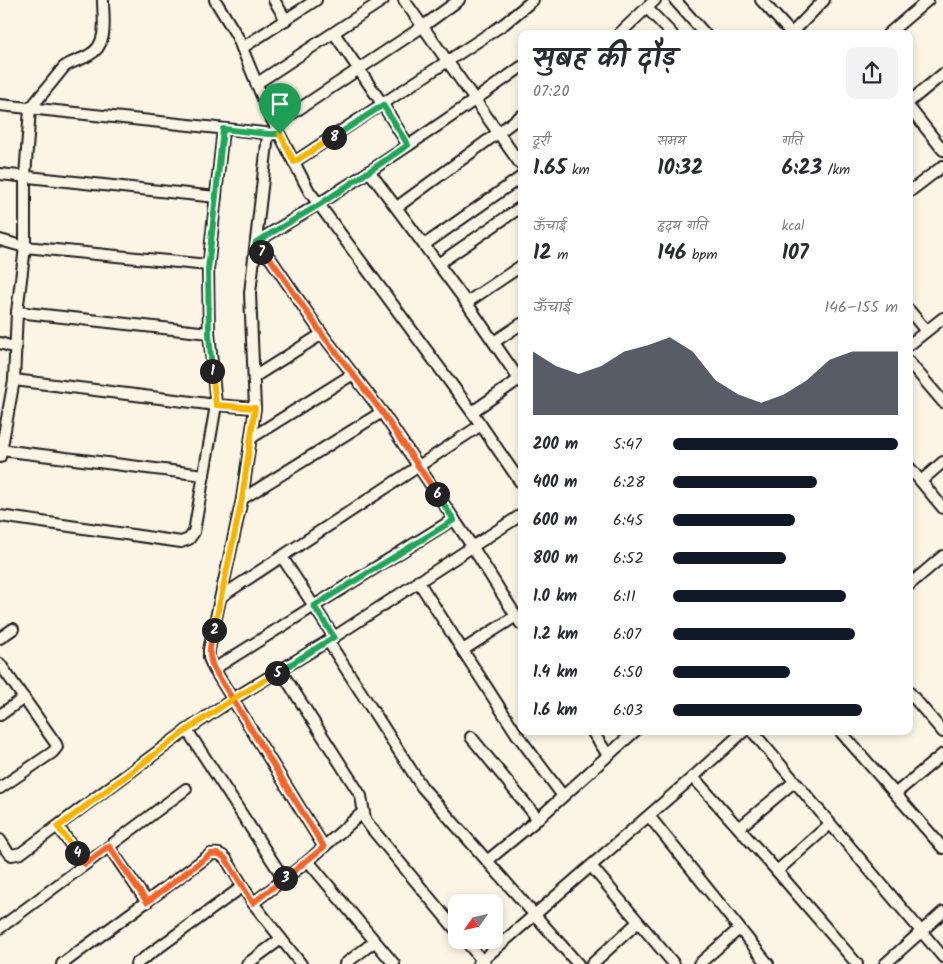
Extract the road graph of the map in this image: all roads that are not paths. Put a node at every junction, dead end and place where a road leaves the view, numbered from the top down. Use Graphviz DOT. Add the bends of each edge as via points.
graph roads {
  1 [pos="103,0"];
  2 [pos="215,0"];
  3 [pos="274,0"];
  4 [pos="316,0"];
  5 [pos="383,0"];
  6 [pos="404,0"];
  7 [pos="459,0"];
  8 [pos="533,0"];
  9 [pos="655,0"];
  10 [pos="675,0"];
  11 [pos="761,0"];
  12 [pos="824,0"];
  13 [pos="928,0"];
  14 [pos="647,8"];
  15 [pos="286,20"];
  16 [pos="422,27"];
  17 [pos="623,30"];
  18 [pos="668,30"];
  19 [pos="701,30"];
  20 [pos="788,30"];
  21 [pos="796,30"];
  22 [pos="893,30"];
  23 [pos="334,33"];
  24 [pos="242,48"];
  25 [pos="448,63"];
  26 [pos="359,69"];
  27 [pos="518,69"];
  28 [pos="943,74"];
  29 [pos="256,84"];
  30 [pos="913,99"];
  31 [pos="475,101"];
  32 [pos="0,105"];
  33 [pos="383,105"];
  34 [pos="30,109"];
  35 [pos="913,111"];
  36 [pos="518,118"];
  37 [pos="223,129"];
  38 [pos="277,130"];
  39 [pos="497,133"];
  40 [pos="268,134"];
  41 [pos="408,145"];
  42 [pos="943,150"];
  43 [pos="518,161"];
  44 [pos="294,162"];
  45 [pos="943,166"];
  46 [pos="369,171"];
  47 [pos="0,174"];
  48 [pos="25,176"];
  49 [pos="518,179"];
  50 [pos="913,189"];
  51 [pos="216,197"];
  52 [pos="319,205"];
  53 [pos="397,207"];
  54 [pos="518,209"];
  55 [pos="0,240"];
  56 [pos="256,245"];
  57 [pos="424,245"];
  58 [pos="25,247"];
  59 [pos="438,264"];
  60 [pos="208,265"];
  61 [pos="518,268"];
  62 [pos="466,303"];
  63 [pos="17,312"];
  64 [pos="913,315"];
  65 [pos="943,318"];
  66 [pos="518,326"];
  67 [pos="926,331"];
  68 [pos="209,334"];
  69 [pos="322,334"];
  70 [pos="494,342"];
  71 [pos="913,342"];
  72 [pos="0,343"];
  73 [pos="16,348"];
  74 [pos="913,367"];
  75 [pos="353,374"];
  76 [pos="518,376"];
  77 [pos="254,378"];
  78 [pos="14,380"];
  79 [pos="518,382"];
  80 [pos="943,402"];
  81 [pos="216,405"];
  82 [pos="255,408"];
  83 [pos="382,412"];
  84 [pos="472,412"];
  85 [pos="481,425"];
  86 [pos="2,435"];
  87 [pos="251,438"];
  88 [pos="0,453"];
  89 [pos="943,462"];
  90 [pos="419,467"];
  91 [pos="913,472"];
  92 [pos="204,475"];
  93 [pos="518,479"];
  94 [pos="921,481"];
  95 [pos="242,499"];
  96 [pos="943,508"];
  97 [pos="0,516"];
  98 [pos="518,517"];
  99 [pos="454,520"];
  100 [pos="472,546"];
  101 [pos="943,556"];
  102 [pos="282,557"];
  103 [pos="418,581"];
  104 [pos="913,582"];
  105 [pos="222,596"];
  106 [pos="314,606"];
  107 [pos="518,618"];
  108 [pos="518,621"];
  109 [pos="13,629"];
  110 [pos="0,638"];
  111 [pos="331,639"];
  112 [pos="463,650"];
  113 [pos="0,664"];
  114 [pos="214,669"];
  115 [pos="281,671"];
  116 [pos="913,697"];
  117 [pos="24,698"];
  118 [pos="233,699"];
  119 [pos="0,715"];
  120 [pos="187,730"];
  121 [pos="943,732"];
  122 [pos="595,735"];
  123 [pos="630,735"];
  124 [pos="740,735"];
  125 [pos="755,735"];
  126 [pos="844,735"];
  127 [pos="471,737"];
  128 [pos="943,754"];
  129 [pos="608,755"];
  130 [pos="693,777"];
  131 [pos="794,782"];
  132 [pos="0,788"];
  133 [pos="186,789"];
  134 [pos="896,793"];
  135 [pos="562,796"];
  136 [pos="363,812"];
  137 [pos="649,816"];
  138 [pos="538,819"];
  139 [pos="830,824"];
  140 [pos="58,827"];
  141 [pos="739,828"];
  142 [pos="0,840"];
  143 [pos="109,846"];
  144 [pos="324,847"];
  145 [pos="943,848"];
  146 [pos="308,861"];
  147 [pos="488,861"];
  148 [pos="85,864"];
  149 [pos="591,866"];
  150 [pos="777,871"];
  151 [pos="284,879"];
  152 [pos="242,887"];
  153 [pos="147,902"];
  154 [pos="253,903"];
  155 [pos="943,912"];
  156 [pos="536,914"];
  157 [pos="448,920"];
  158 [pos="638,922"];
  159 [pos="0,928"];
  160 [pos="740,928"];
  161 [pos="921,932"];
  162 [pos="281,939"];
  163 [pos="374,942"];
  164 [pos="472,949"];
  165 [pos="943,957"];
  166 [pos="482,963"];
  167 [pos="62,964"];
  168 [pos="136,964"];
  169 [pos="247,964"];
  170 [pos="301,964"];
  171 [pos="345,964"];
  172 [pos="394,964"];
  173 [pos="578,964"];
  174 [pos="592,964"];
  175 [pos="674,964"];
  176 [pos="700,964"];
  177 [pos="768,964"];
  178 [pos="856,964"];
  179 [pos="885,964"];
  1 -- 34 [label="street" via="103,38 99,48 64,67"];
  2 -- 24 [label="street"];
  3 -- 15 [label="street"];
  4 -- 15 [label="street"];
  5 -- 23 [label="street"];
  6 -- 16 [label="street"];
  7 -- 16 [label="street"];
  8 -- 25 [label="street"];
  9 -- 14 [label="street"];
  10 -- 19 [label="street"];
  11 -- 20 [label="street"];
  12 -- 21 [label="street"];
  13 -- 22 [label="street"];
  14 -- 17 [label="street"];
  14 -- 18 [label="street"];
  15 -- 24 [label="street"];
  16 -- 25 [label="street"];
  16 -- 26 [label="street"];
  23 -- 26 [label="street"];
  23 -- 29 [label="street"];
  24 -- 29 [label="street"];
  25 -- 31 [label="street"];
  25 -- 33 [label="street"];
  26 -- 33 [label="street"];
  26 -- 38 [label="street"];
  27 -- 31 [label="street"];
  28 -- 30 [label="street"];
  29 -- 38 [label="street"];
  31 -- 39 [label="street"];
  31 -- 41 [label="street"];
  32 -- 34 [label="street"];
  33 -- 41 [label="street"];
  33 -- 44 [label="street"];
  34 -- 37 [label="street"];
  34 -- 48 [label="street"];
  35 -- 42 [label="street"];
  36 -- 39 [label="street"];
  37 -- 40 [label="street"];
  37 -- 51 [label="street"];
  38 -- 40 [label="street"];
  38 -- 44 [label="street"];
  39 -- 43 [label="street"];
  39 -- 53 [label="street"];
  40 -- 56 [label="street"];
  41 -- 46 [label="street"];
  44 -- 52 [label="street"];
  45 -- 50 [label="street"];
  46 -- 52 [label="street"];
  46 -- 53 [label="street"];
  47 -- 48 [label="street"];
  48 -- 51 [label="street"];
  48 -- 58 [label="street"];
  49 -- 57 [label="street"];
  51 -- 60 [label="street"];
  52 -- 56 [label="street"];
  52 -- 84 [label="street"];
  53 -- 57 [label="street"];
  54 -- 59 [label="street"];
  55 -- 58 [label="street"];
  56 -- 69 [label="street" via="270,258"];
  56 -- 77 [label="street" via="250,293"];
  57 -- 59 [label="street"];
  58 -- 60 [label="street"];
  58 -- 63 [label="street"];
  59 -- 62 [label="street"];
  60 -- 68 [label="street"];
  61 -- 62 [label="street"];
  62 -- 70 [label="street"];
  63 -- 68 [label="street"];
  63 -- 73 [label="street"];
  64 -- 67 [label="street"];
  65 -- 67 [label="street"];
  66 -- 70 [label="street"];
  67 -- 71 [label="street"];
  68 -- 81 [label="street"];
  69 -- 75 [label="street"];
  69 -- 77 [label="street"];
  70 -- 76 [label="street"];
  72 -- 73 [label="street"];
  73 -- 78 [label="street"];
  74 -- 80 [label="street"];
  75 -- 83 [label="street"];
  75 -- 87 [label="street"];
  77 -- 82 [label="street"];
  78 -- 81 [label="street"];
  78 -- 86 [label="street"];
  79 -- 84 [label="street"];
  81 -- 82 [label="street"];
  81 -- 92 [label="street"];
  82 -- 87 [label="street"];
  83 -- 90 [label="street"];
  83 -- 95 [label="street"];
  84 -- 85 [label="street"];
  85 -- 90 [label="street"];
  85 -- 93 [label="street"];
  86 -- 88 [label="street"];
  87 -- 95 [label="street"];
  88 -- 92 [label="street"];
  89 -- 94 [label="street"];
  90 -- 99 [label="street"];
  90 -- 102 [label="street"];
  91 -- 94 [label="street"];
  92 -- 97 [label="street" via="194,532 181,542"];
  94 -- 96 [label="street"];
  95 -- 105 [label="street"];
  98 -- 100 [label="street"];
  99 -- 100 [label="street"];
  99 -- 106 [label="street"];
  100 -- 103 [label="street"];
  100 -- 107 [label="street"];
  101 -- 104 [label="street"];
  102 -- 105 [label="street"];
  102 -- 106 [label="street"];
  103 -- 111 [label="street"];
  103 -- 112 [label="street"];
  105 -- 114 [label="street" via="209,650"];
  106 -- 111 [label="street"];
  106 -- 114 [label="street"];
  108 -- 112 [label="street"];
  109 -- 110 [label="street"];
  111 -- 115 [label="street"];
  111 -- 147 [label="street" via="422,786"];
  112 -- 135 [label="street" via="516,733"];
  113 -- 117 [label="street"];
  114 -- 118 [label="street"];
  115 -- 118 [label="street"];
  115 -- 136 [label="street" via="361,796"];
  116 -- 121 [label="street"];
  117 -- 119 [label="street"];
  117 -- 132 [label="street" via="57,747"];
  118 -- 120 [label="street"];
  118 -- 144 [label="street"];
  120 -- 140 [label="street"];
  120 -- 151 [label="street"];
  122 -- 129 [label="street"];
  123 -- 129 [label="street"];
  124 -- 130 [label="street"];
  125 -- 131 [label="street"];
  126 -- 134 [label="street"];
  127 -- 138 [label="street"];
  128 -- 134 [label="street"];
  129 -- 135 [label="street"];
  130 -- 137 [label="street"];
  130 -- 141 [label="street"];
  131 -- 139 [label="street"];
  131 -- 141 [label="street"];
  133 -- 143 [label="street"];
  134 -- 145 [label="street"];
  135 -- 138 [label="street"];
  136 -- 144 [label="street"];
  136 -- 157 [label="street" via="368,824"];
  137 -- 149 [label="street"];
  137 -- 160 [label="street"];
  138 -- 147 [label="street"];
  139 -- 150 [label="street"];
  139 -- 161 [label="street"];
  140 -- 142 [label="street" via="16,855 7,851"];
  140 -- 148 [label="street"];
  141 -- 150 [label="street"];
  143 -- 148 [label="street"];
  143 -- 153 [label="street"];
  144 -- 146 [label="street"];
  146 -- 151 [label="street"];
  146 -- 163 [label="street"];
  147 -- 156 [label="street"];
  148 -- 159 [label="street"];
  149 -- 156 [label="street"];
  149 -- 158 [label="street"];
  150 -- 178 [label="street"];
  151 -- 154 [label="street"];
  152 -- 153 [label="street" via="226,859 216,853"];
  152 -- 154 [label="street"];
  152 -- 168 [label="street"];
  153 -- 167 [label="street"];
  154 -- 162 [label="street"];
  155 -- 161 [label="street"];
  156 -- 166 [label="street"];
  156 -- 173 [label="street"];
  158 -- 174 [label="street"];
  158 -- 175 [label="street"];
  160 -- 176 [label="street"];
  160 -- 177 [label="street"];
  161 -- 165 [label="street"];
  161 -- 179 [label="street"];
  162 -- 169 [label="street"];
  162 -- 170 [label="street"];
  163 -- 171 [label="street"];
  163 -- 172 [label="street"];
  164 -- 166 [label="street"];
}
